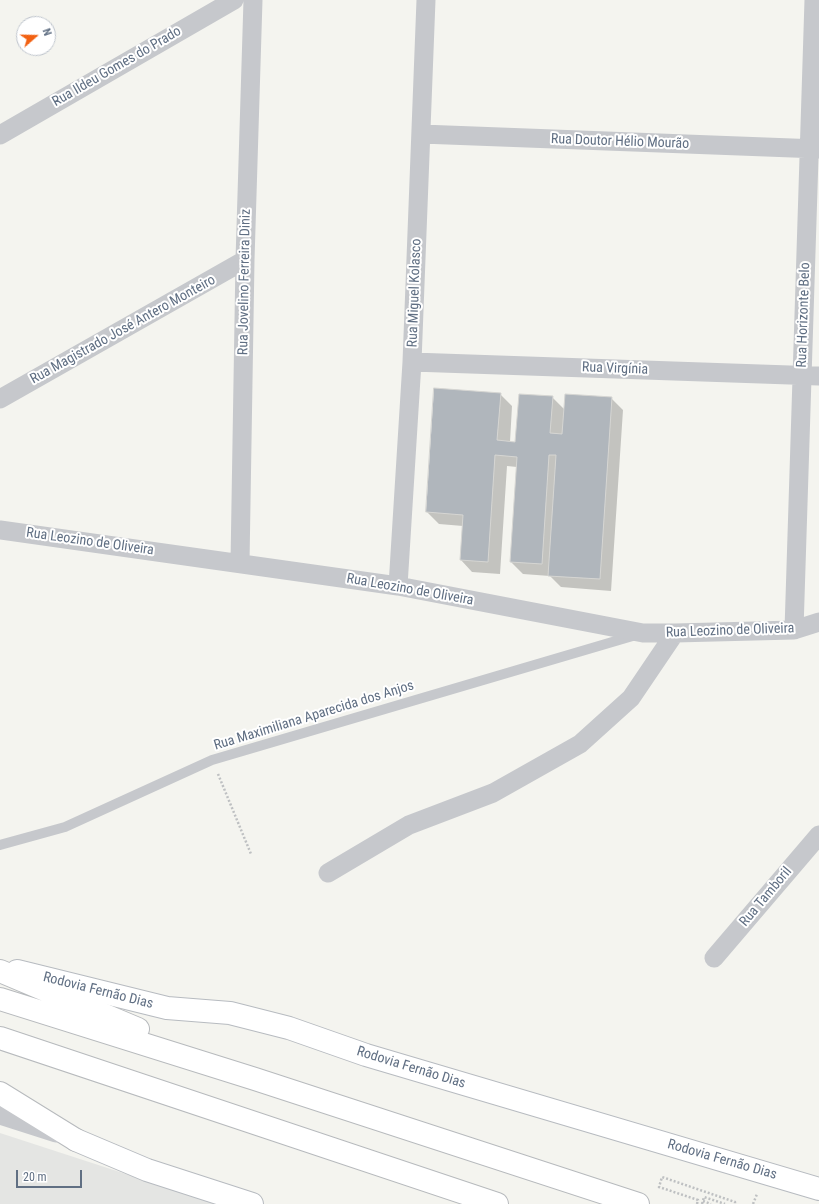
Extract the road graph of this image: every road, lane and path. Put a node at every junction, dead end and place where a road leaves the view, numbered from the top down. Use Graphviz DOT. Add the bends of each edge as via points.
graph roads {
  1 [pos="234,0"];
  2 [pos="253,0"];
  3 [pos="426,0"];
  4 [pos="814,0"];
  5 [pos="421,134"];
  6 [pos="0,135"];
  7 [pos="814,149"];
  8 [pos="245,260"];
  9 [pos="412,362"];
  10 [pos="810,375"];
  11 [pos="0,399"];
  12 [pos="0,530"];
  13 [pos="240,563"];
  14 [pos="398,586"];
  15 [pos="819,622"];
  16 [pos="794,630"];
  17 [pos="643,633"];
  18 [pos="675,633"];
  19 [pos="212,760"];
  20 [pos="819,835"];
  21 [pos="0,845"];
  22 [pos="251,854"];
  23 [pos="328,873"];
  24 [pos="714,958"];
  25 [pos="0,966"];
  26 [pos="0,971"];
  27 [pos="0,999"];
  28 [pos="0,1038"];
  29 [pos="255,1078"];
  30 [pos="0,1093"];
  31 [pos="0,1115"];
  32 [pos="76,1140"];
  33 [pos="819,1188"];
  34 [pos="703,1203"];
  35 [pos="252,1204"];
  36 [pos="496,1204"];
  37 [pos="638,1204"];
  38 [pos="696,1204"];
  39 [pos="711,1204"];
  40 [pos="725,1204"];
  41 [pos="735,1204"];
  1 -- 6 [label="street, Rua Ildeu Gomes do Prado"];
  2 -- 8 [label="street, Rua Jovelino Ferreira Diniz"];
  3 -- 5 [label="street, Rua Miguel Kolasco"];
  4 -- 7 [label="street, Rua Horizonte Belo"];
  5 -- 7 [label="street, Rua Doutor Hélio Mourão"];
  5 -- 9 [label="street, Rua Miguel Kolasco"];
  7 -- 10 [label="street, Rua Horizonte Belo"];
  8 -- 11 [label="street, Rua Magistrado José Antero Monteiro"];
  8 -- 13 [label="street, Rua Jovelino Ferreira Diniz"];
  9 -- 10 [label="street, Rua Virgínia"];
  9 -- 14 [label="street, Rua Miguel Kolasco"];
  10 -- 16 [label="street, Rua Horizonte Belo"];
  12 -- 13 [label="street, Rua Leozino de Oliveira"];
  13 -- 14 [label="street, Rua Leozino de Oliveira"];
  14 -- 17 [label="street, Rua Leozino de Oliveira"];
  15 -- 16 [label="street, Rua Leozino de Oliveira"];
  16 -- 18 [label="street, Rua Leozino de Oliveira"];
  17 -- 18 [label="street, Rua Leozino de Oliveira"];
  17 -- 19 [label="lane, Rua Maximiliana Aparecida dos Anjos"];
  18 -- 23 [label="street" via="631,698 580,744 493,793 409,824"];
  19 -- 21 [label="lane, Rua Maximiliana Aparecida dos Anjos" via="65,827"];
  19 -- 22 [label="path"];
  20 -- 24 [label="street, Rua Tamboril"];
  25 -- 33 [label="main road, Rodovia Fernão Dias" via="166,1008 230,1013 289,1028 366,1055"];
  26 -- 29 [label="main road"];
  27 -- 29 [label="main road"];
  28 -- 36 [label="main road"];
  29 -- 37 [label="main road"];
  30 -- 32 [label="main road"];
  31 -- 32 [label="street"];
  32 -- 35 [label="main road" via="147,1170"];
  34 -- 39 [label="path"];
  34 -- 40 [label="path" via="704,1197"];
  38 -- 41 [label="path" via="698,1200 659,1186 662,1177"];
}
